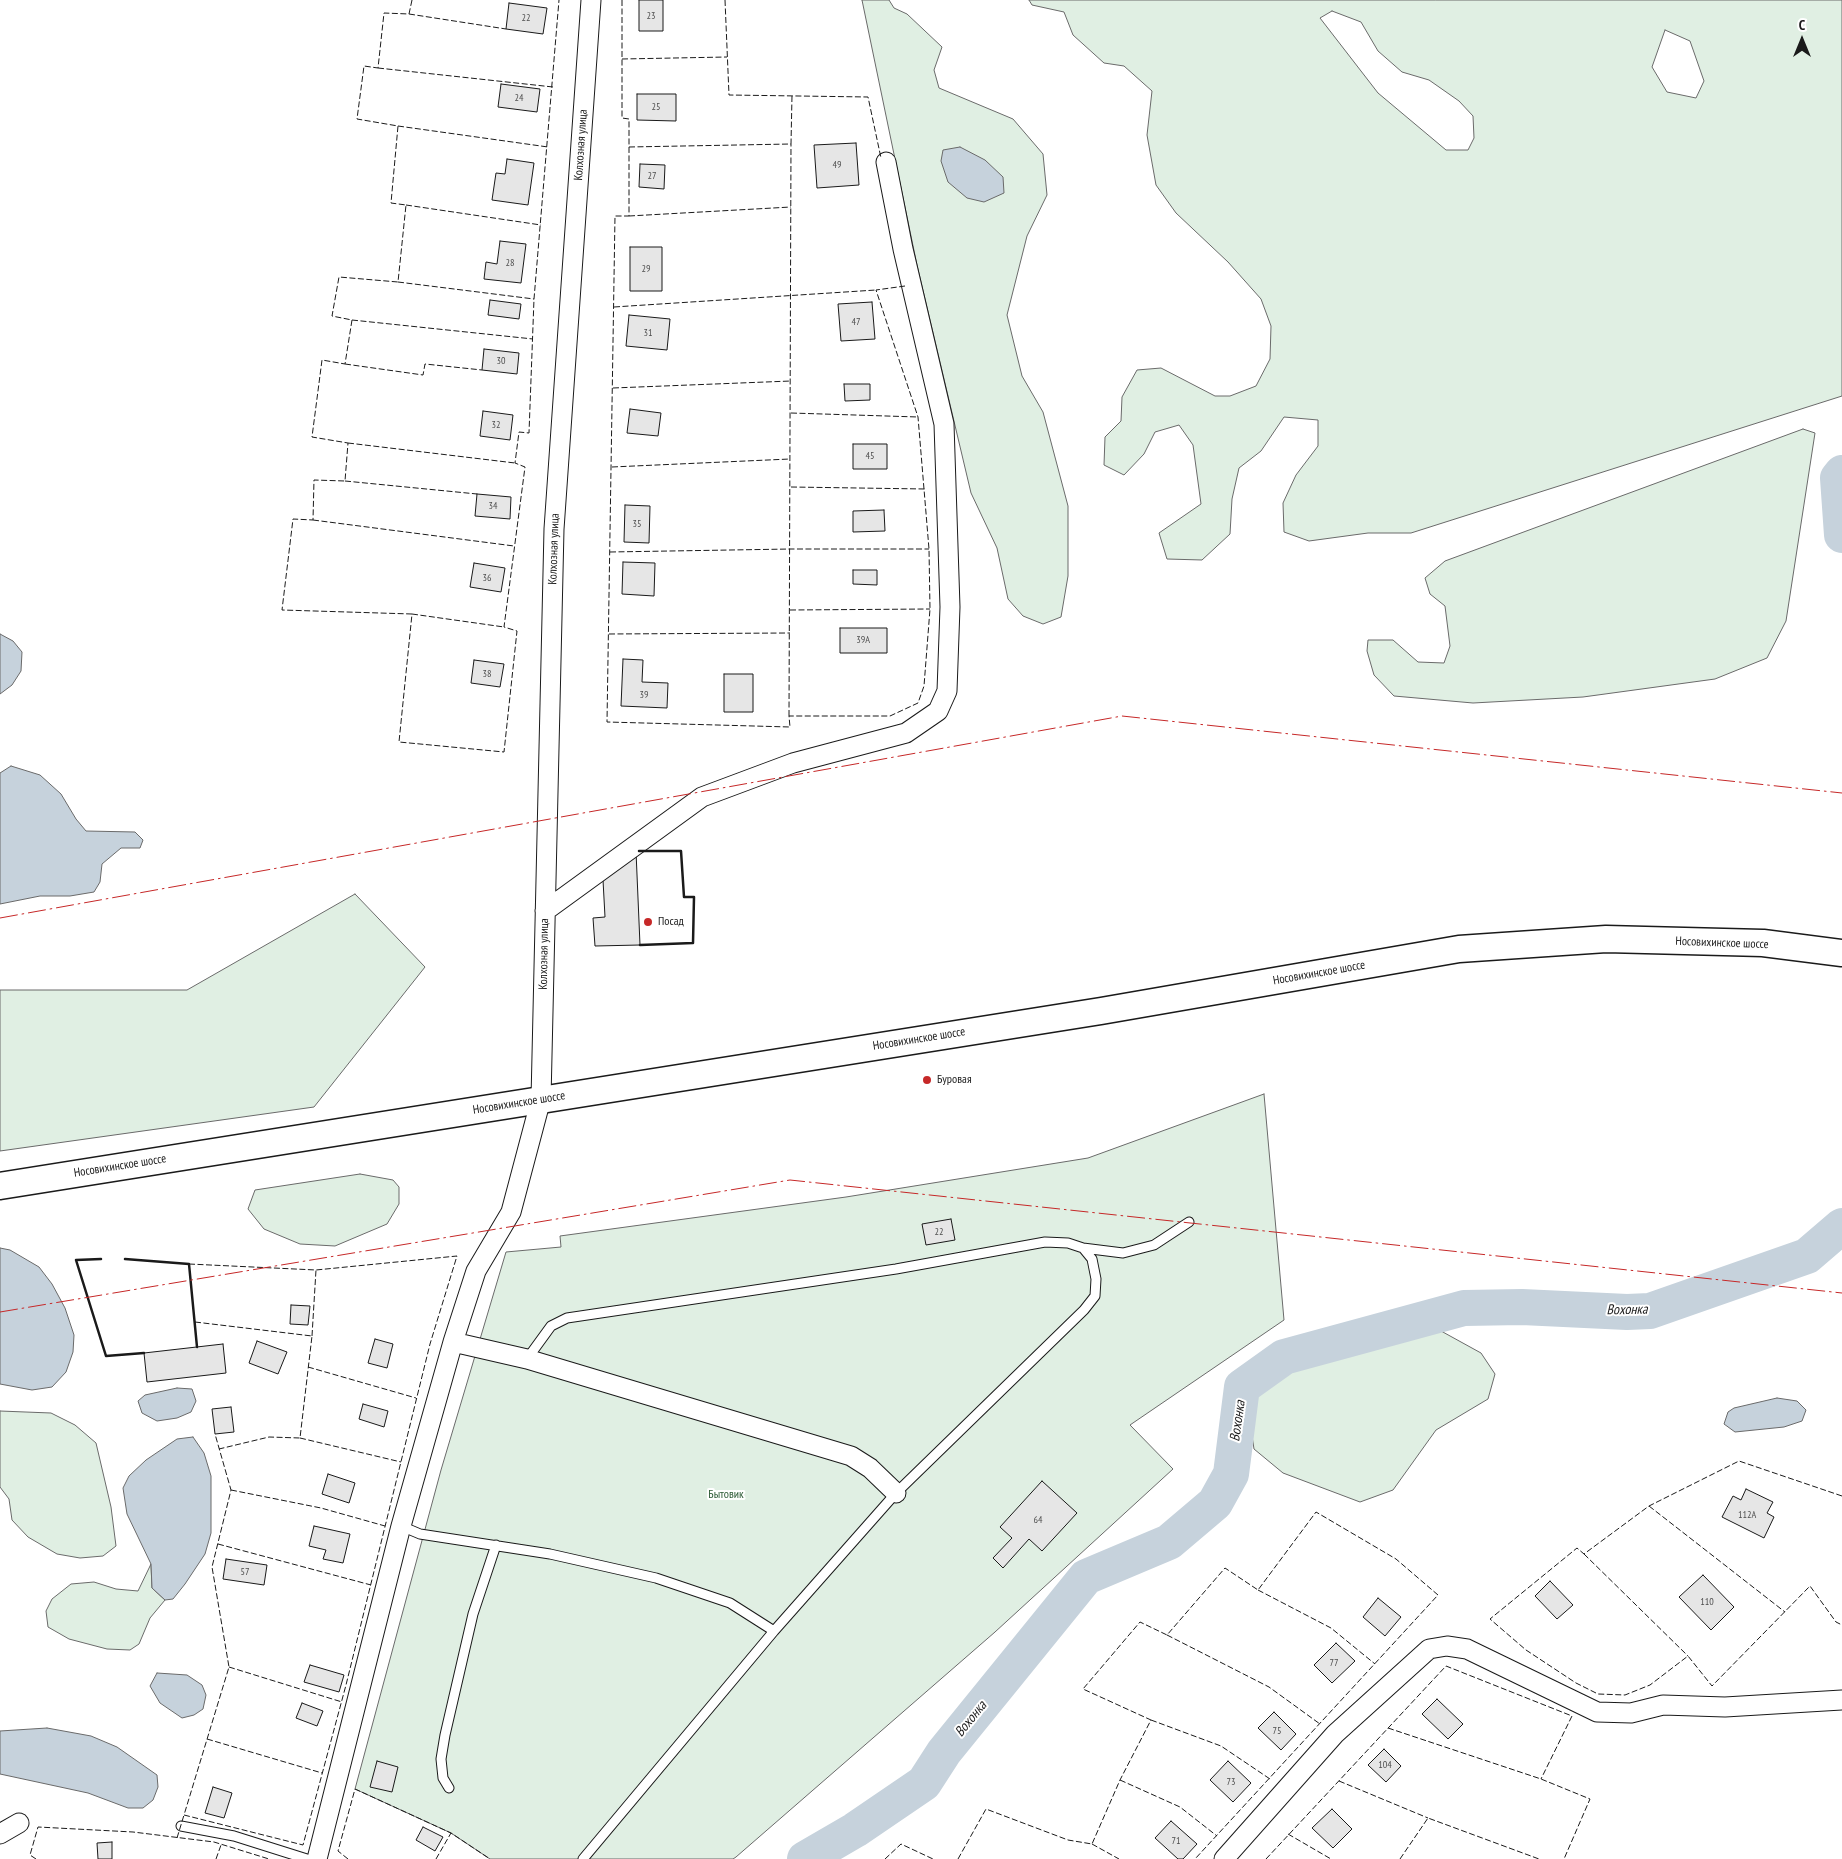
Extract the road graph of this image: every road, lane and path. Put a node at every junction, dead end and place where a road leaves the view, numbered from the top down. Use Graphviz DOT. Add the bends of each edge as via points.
graph roads {
  1 [pos="590,0"];
  2 [pos="886,162"];
  3 [pos="546,911"];
  4 [pos="1842,953"];
  5 [pos="541,1099"];
  6 [pos="0,1186"];
  7 [pos="1189,1222"];
  8 [pos="1083,1248"];
  9 [pos="453,1342"];
  10 [pos="527,1359"];
  11 [pos="896,1493"];
  12 [pos="401,1526"];
  13 [pos="496,1545"];
  14 [pos="774,1630"];
  15 [pos="1842,1700"];
  16 [pos="449,1788"];
  17 [pos="19,1823"];
  18 [pos="181,1826"];
  19 [pos="0,1834"];
  20 [pos="307,1859"];
  21 [pos="317,1859"];
  22 [pos="583,1859"];
  23 [pos="1224,1859"];
  1 -- 3 [label="street, Колхозная улица" via="554,529"];
  2 -- 3 [label="street" via="944,424 950,607 944,698 938,711 906,733 792,763 702,797"];
  3 -- 5 [label="street, Колхозная улица"];
  4 -- 5 [label="main road, Носовихинское шоссе" via="1763,943 1606,939 1459,949 1101,1011"];
  5 -- 6 [label="main road, Носовихинское шоссе"];
  5 -- 9 [label="street, Колхозная улица" via="511,1212 476,1270"];
  7 -- 8 [label="lane" via="1154,1245 1123,1252"];
  8 -- 10 [label="lane" via="1068,1243 1045,1242 896,1269 567,1318 551,1326"];
  8 -- 11 [label="lane" via="1092,1259 1095,1296"];
  9 -- 10 [label="street"];
  9 -- 12 [label="street, Колхозная улица"];
  10 -- 11 [label="street" via="851,1456 870,1468"];
  11 -- 14 [label="lane"];
  12 -- 13 [label="lane" via="420,1534"];
  12 -- 21 [label="street, Колхозная улица"];
  13 -- 14 [label="lane" via="656,1578 730,1603"];
  13 -- 16 [label="lane" via="473,1614 444,1735 441,1759 443,1778"];
  14 -- 22 [label="lane"];
  15 -- 23 [label="street" via="1725,1707 1663,1705 1631,1713 1597,1712 1467,1648 1429,1648 1335,1734"];
  17 -- 19 [label="street"];
  18 -- 20 [label="lane" via="234,1836"];
}
